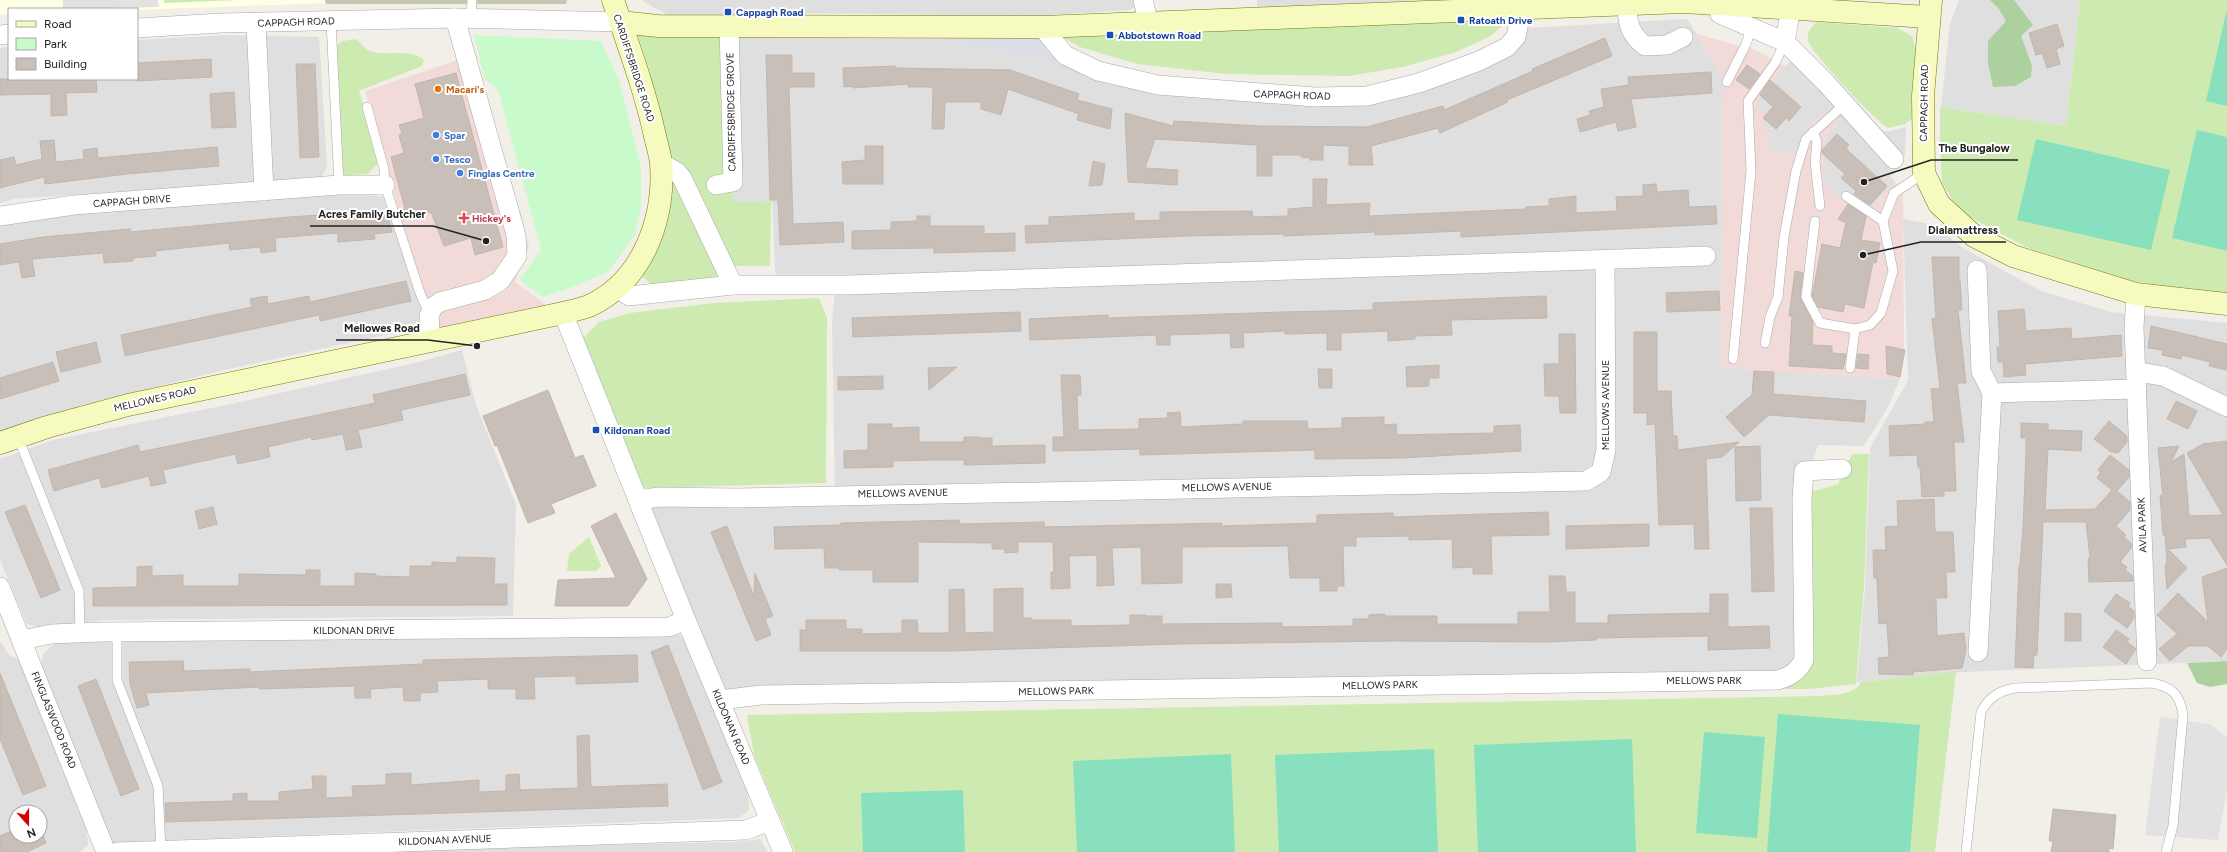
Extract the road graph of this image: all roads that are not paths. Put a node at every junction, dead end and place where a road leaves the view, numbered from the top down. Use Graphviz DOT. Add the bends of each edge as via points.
graph roads {
  1 [pos="612,0"];
  2 [pos="1144,0"];
  3 [pos="1684,1"];
  4 [pos="1626,3"];
  5 [pos="1720,4"];
  6 [pos="1522,7"];
  7 [pos="1791,8"];
  8 [pos="1930,8"];
  9 [pos="466,12"];
  10 [pos="331,21"];
  11 [pos="620,22"];
  12 [pos="256,23"];
  13 [pos="1149,24"];
  14 [pos="729,25"];
  15 [pos="1042,27"];
  16 [pos="138,28"];
  17 [pos="1752,28"];
  18 [pos="1683,37"];
  19 [pos="1785,42"];
  20 [pos="1727,82"];
  21 [pos="1845,104"];
  22 [pos="367,107"];
  23 [pos="1813,132"];
  24 [pos="1894,159"];
  25 [pos="661,163"];
  26 [pos="1924,173"];
  27 [pos="339,185"];
  28 [pos="385,185"];
  29 [pos="716,185"];
  30 [pos="264,191"];
  31 [pos="1846,196"];
  32 [pos="1820,206"];
  33 [pos="0,216"];
  34 [pos="1815,221"];
  35 [pos="1883,221"];
  36 [pos="645,253"];
  37 [pos="1706,256"];
  38 [pos="1605,261"];
  39 [pos="1977,270"];
  40 [pos="733,285"];
  41 [pos="616,287"];
  42 [pos="2136,294"];
  43 [pos="2227,304"];
  44 [pos="563,313"];
  45 [pos="429,316"];
  46 [pos="1856,329"];
  47 [pos="431,341"];
  48 [pos="1765,343"];
  49 [pos="1733,359"];
  50 [pos="1850,368"];
  51 [pos="2137,380"];
  52 [pos="1992,393"];
  53 [pos="2227,408"];
  54 [pos="9,440"];
  55 [pos="1842,469"];
  56 [pos="639,500"];
  57 [pos="0,587"];
  58 [pos="686,620"];
  59 [pos="117,632"];
  60 [pos="80,633"];
  61 [pos="22,640"];
  62 [pos="1978,652"];
  63 [pos="2147,661"];
  64 [pos="720,700"];
  65 [pos="770,821"];
  66 [pos="161,850"];
  67 [pos="106,852"];
  68 [pos="118,852"];
  69 [pos="123,852"];
  70 [pos="783,852"];
  71 [pos="1966,852"];
  72 [pos="2166,852"];
  1 -- 11 [label="street, CARDIFFSBRIDGE ROAD"];
  2 -- 13 [label="street"];
  3 -- 4 [label="street, CAPPAGH ROAD"];
  3 -- 5 [label="street, CAPPAGH ROAD"];
  4 -- 6 [label="street, CAPPAGH ROAD"];
  4 -- 18 [label="street" via="1634,38 1645,46 1667,45"];
  5 -- 7 [label="street, CAPPAGH ROAD"];
  5 -- 17 [label="street" via="1720,14"];
  6 -- 13 [label="street, CAPPAGH ROAD"];
  6 -- 15 [label="street, CAPPAGH ROAD" via="1516,37 1507,47 1479,61 1419,83 1367,96 1315,97 1158,85 1098,71 1065,55"];
  7 -- 8 [label="street, CAPPAGH ROAD"];
  7 -- 19 [label="street"];
  8 -- 26 [label="street, CAPPAGH ROAD" via="1923,96"];
  9 -- 10 [label="street, CAPPAGH ROAD"];
  9 -- 11 [label="street, CAPPAGH ROAD"];
  9 -- 45 [label="street" via="516,235 517,256 500,280 486,290 440,302"];
  10 -- 12 [label="street, CAPPAGH ROAD"];
  10 -- 27 [label="lane"];
  11 -- 14 [label="street, CAPPAGH ROAD" via="658,26"];
  11 -- 25 [label="street, CARDIFFSBRIDGE ROAD" via="650,113"];
  12 -- 16 [label="street, CAPPAGH ROAD"];
  12 -- 30 [label="street"];
  13 -- 15 [label="street, CAPPAGH ROAD"];
  14 -- 15 [label="street, CAPPAGH ROAD"];
  14 -- 29 [label="street, CARDIFFSBRIDGE GROVE" via="733,182"];
  17 -- 19 [label="street"];
  17 -- 20 [label="lane"];
  19 -- 21 [label="street"];
  19 -- 49 [label="lane" via="1775,63 1748,100 1751,171"];
  21 -- 23 [label="lane"];
  21 -- 24 [label="street"];
  22 -- 28 [label="lane" via="384,169"];
  23 -- 32 [label="lane" via="1816,142 1815,162"];
  23 -- 48 [label="lane" via="1806,139 1796,171 1784,237 1778,297 1770,317"];
  25 -- 36 [label="street, CARDIFFSBRIDGE ROAD" via="659,213"];
  25 -- 40 [label="street" via="682,178"];
  26 -- 35 [label="lane" via="1894,193"];
  26 -- 42 [label="street, CAPPAGH ROAD" via="1939,204 1974,236 2013,256"];
  27 -- 28 [label="street, CAPPAGH DRIVE"];
  27 -- 30 [label="street, CAPPAGH DRIVE"];
  28 -- 45 [label="lane"];
  30 -- 33 [label="street, CAPPAGH DRIVE" via="74,205"];
  31 -- 35 [label="lane"];
  34 -- 46 [label="lane" via="1806,297 1820,323"];
  35 -- 46 [label="lane" via="1893,271 1881,313 1870,325"];
  36 -- 41 [label="street, MELLOWES ROAD" via="627,278"];
  37 -- 38 [label="street"];
  38 -- 40 [label="street" via="849,285"];
  38 -- 56 [label="street, MELLOWS AVENUE" via="1606,450 1601,472 1586,481 737,498 659,497"];
  39 -- 52 [label="street" via="1981,371"];
  40 -- 41 [label="street" via="629,296"];
  41 -- 44 [label="street, MELLOWES ROAD" via="588,306"];
  42 -- 43 [label="street, CAPPAGH ROAD"];
  42 -- 51 [label="street, AVILA PARK" via="2134,328"];
  44 -- 47 [label="street, MELLOWES ROAD"];
  44 -- 56 [label="street, KILDONAN ROAD"];
  45 -- 47 [label="street"];
  46 -- 50 [label="lane"];
  47 -- 54 [label="street, MELLOWES ROAD" via="128,405 47,426"];
  51 -- 52 [label="street"];
  51 -- 53 [label="street" via="2163,376"];
  51 -- 63 [label="street, AVILA PARK"];
  52 -- 62 [label="street"];
  54 -- 60 [label="lane" via="79,591"];
  55 -- 64 [label="street, MELLOWS PARK" via="1804,471 1804,660 1791,676 1778,680 761,695"];
  56 -- 58 [label="street, KILDONAN ROAD"];
  57 -- 61 [label="street, FINGLASWOOD ROAD"];
  58 -- 59 [label="street, KILDONAN DRIVE" via="669,627"];
  58 -- 64 [label="street, KILDONAN ROAD"];
  59 -- 60 [label="street, KILDONAN DRIVE"];
  59 -- 66 [label="lane" via="117,680 158,786"];
  60 -- 61 [label="street, KILDONAN DRIVE" via="51,634"];
  61 -- 67 [label="street, FINGLASWOOD ROAD"];
  64 -- 65 [label="street, KILDONAN ROAD"];
  65 -- 66 [label="street, KILDONAN AVENUE" via="746,830"];
  65 -- 70 [label="street, KILDONAN ROAD"];
  66 -- 69 [label="street, KILDONAN AVENUE"];
  68 -- 69 [label="street, KILDONAN AVENUE"];
  71 -- 72 [label="lane" via="1981,712 1986,702 1995,694 2015,688 2152,683 2165,686 2174,693 2181,703 2183,715 2173,826"];
}
